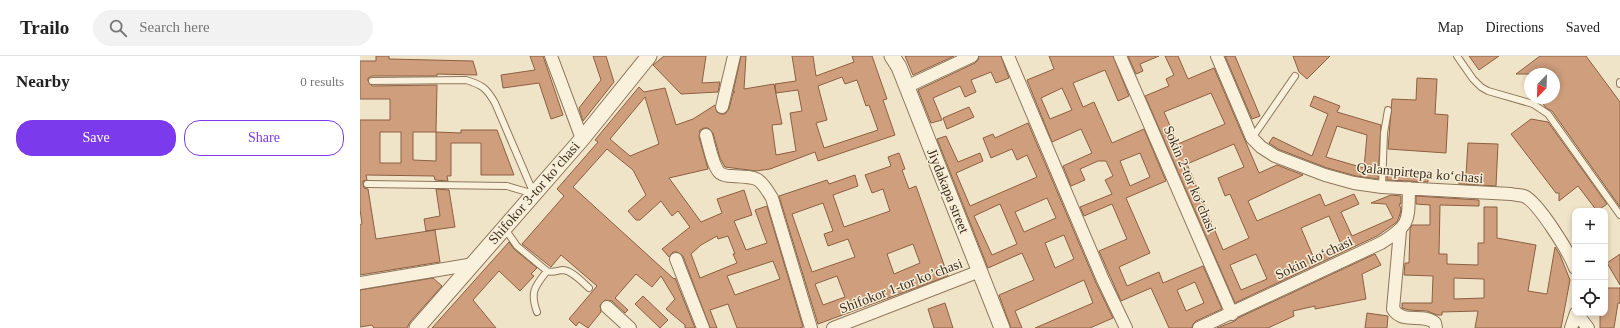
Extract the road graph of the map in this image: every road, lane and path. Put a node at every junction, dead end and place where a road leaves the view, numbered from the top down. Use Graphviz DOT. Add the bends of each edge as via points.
graph roads {
  1 [pos="551,56"];
  2 [pos="649,56"];
  3 [pos="734,56"];
  4 [pos="892,56"];
  5 [pos="972,56"];
  6 [pos="1008,56"];
  7 [pos="1120,56"];
  8 [pos="1217,56"];
  9 [pos="1457,56"];
  10 [pos="1295,76"];
  11 [pos="372,81"];
  12 [pos="906,87"];
  13 [pos="722,107"];
  14 [pos="1388,110"];
  15 [pos="706,136"];
  16 [pos="1252,138"];
  17 [pos="582,139"];
  18 [pos="367,184"];
  19 [pos="1382,187"];
  20 [pos="1409,188"];
  21 [pos="534,194"];
  22 [pos="1620,215"];
  23 [pos="504,228"];
  24 [pos="1400,231"];
  25 [pos="676,259"];
  26 [pos="1572,263"];
  27 [pos="474,264"];
  28 [pos="546,271"];
  29 [pos="980,271"];
  30 [pos="360,283"];
  31 [pos="589,288"];
  32 [pos="608,307"];
  33 [pos="537,312"];
  34 [pos="1232,314"];
  35 [pos="1575,316"];
  36 [pos="1580,316"];
  37 [pos="859,323"];
  38 [pos="417,328"];
  39 [pos="630,328"];
  40 [pos="703,328"];
  41 [pos="811,328"];
  42 [pos="833,328"];
  43 [pos="1002,328"];
  44 [pos="1126,328"];
  45 [pos="1199,328"];
  46 [pos="1436,328"];
  47 [pos="1571,328"];
  48 [pos="1588,328"];
  1 -- 17 [label="street"];
  2 -- 17 [label="street, Shifokor 3-tor koʼchasi"];
  3 -- 13 [label="street"];
  4 -- 12 [label="street, Jiydakapa street"];
  5 -- 12 [label="street"];
  6 -- 44 [label="street"];
  7 -- 34 [label="street, Sokin 2-tor koʼchasi"];
  8 -- 16 [label="street, Qalampirtepa koʻchasi"];
  9 -- 22 [label="lane" via="1481,87 1533,104 1548,114"];
  10 -- 16 [label="lane"];
  11 -- 21 [label="lane" via="466,80 478,83 488,90 495,103"];
  12 -- 29 [label="street, Jiydakapa street"];
  14 -- 19 [label="lane" via="1384,133"];
  15 -- 41 [label="street" via="720,173 726,176 759,179 766,186 772,198"];
  16 -- 19 [label="street, Qalampirtepa koʻchasi" via="1261,148 1275,156 1325,175"];
  17 -- 21 [label="street, Shifokor 3-tor koʼchasi"];
  18 -- 21 [label="lane" via="507,186"];
  19 -- 20 [label="street, Qalampirtepa koʻchasi"];
  20 -- 24 [label="street" via="1406,224"];
  20 -- 26 [label="street, Qalampirtepa koʻchasi" via="1524,196 1534,203"];
  21 -- 23 [label="street, Shifokor 3-tor koʼchasi"];
  23 -- 27 [label="street, Shifokor 3-tor koʼchasi"];
  23 -- 28 [label="lane" via="517,246"];
  24 -- 34 [label="street, Sokin koʻchasi" via="1382,243"];
  24 -- 46 [label="street" via="1393,309 1402,317 1431,319"];
  25 -- 40 [label="street"];
  27 -- 30 [label="street"];
  27 -- 38 [label="street, Shifokor 3-tor koʼchasi"];
  28 -- 31 [label="lane" via="567,271"];
  28 -- 33 [label="lane" via="534,290 533,303"];
  29 -- 37 [label="street, Shifokor 1-tor koʼchasi"];
  29 -- 43 [label="street, Jiydakapa street"];
  32 -- 39 [label="street"];
  34 -- 45 [label="street, Sokin koʻchasi"];
  35 -- 47 [label="street"];
  36 -- 48 [label="street"];
  37 -- 42 [label="street, Shifokor 1-tor koʼchasi"];
}
